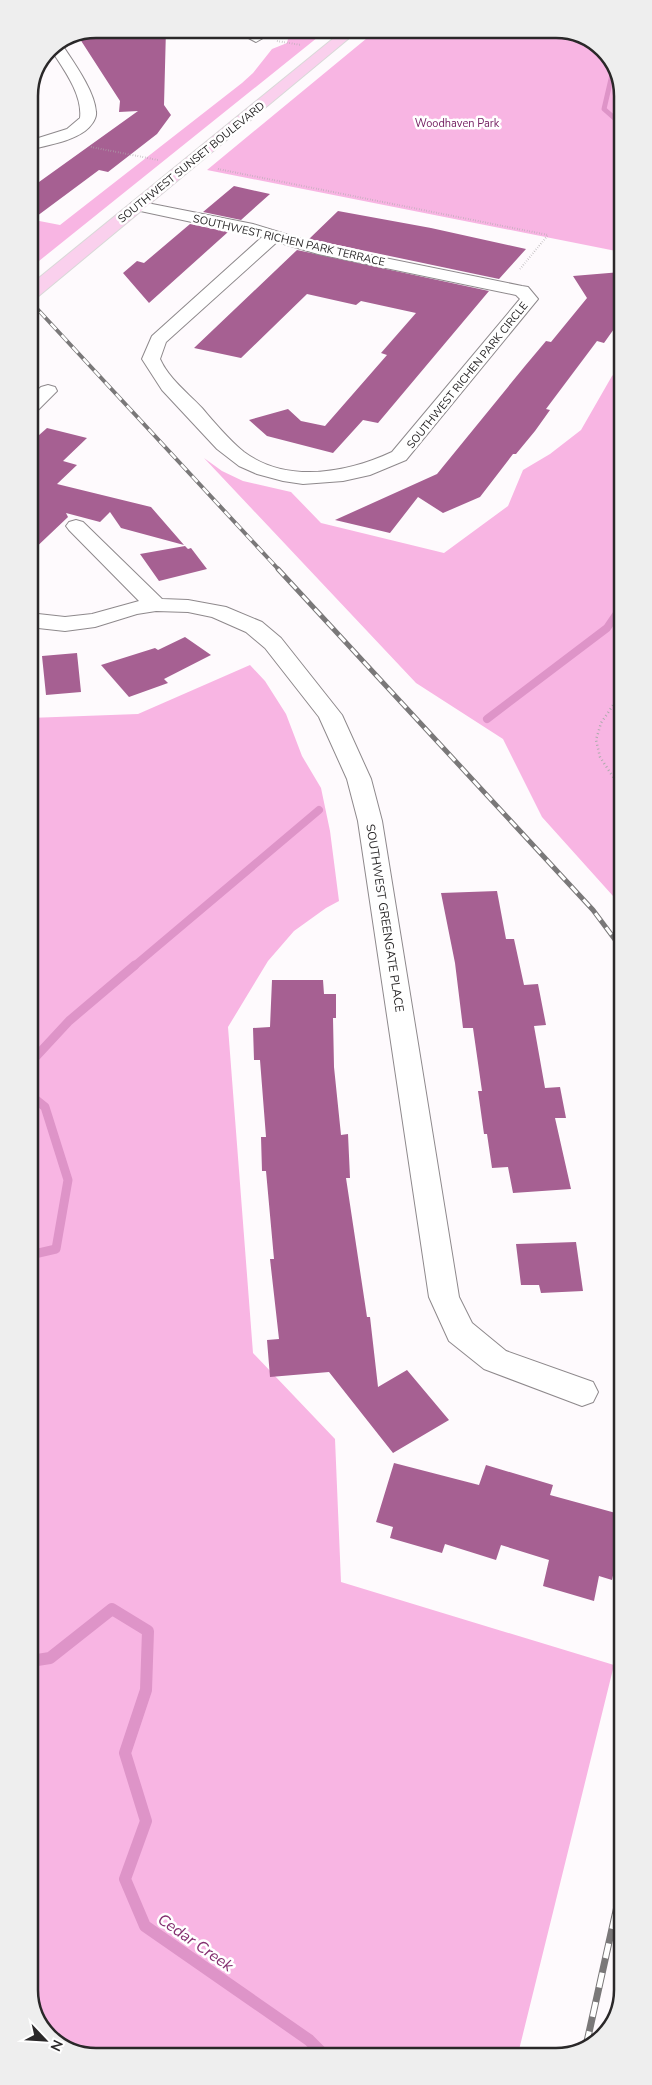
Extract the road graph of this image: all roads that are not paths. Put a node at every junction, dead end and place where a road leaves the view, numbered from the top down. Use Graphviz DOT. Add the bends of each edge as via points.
graph roads {
  1 [pos="343,38"];
  2 [pos="58,51"];
  3 [pos="37,143"];
  4 [pos="137,206"];
  5 [pos="273,236"];
  6 [pos="37,288"];
  7 [pos="528,295"];
  8 [pos="48,392"];
  9 [pos="37,401"];
  10 [pos="76,526"];
  11 [pos="156,605"];
  12 [pos="37,621"];
  13 [pos="582,1392"];
  1 -- 4 [label="main road, SOUTHWEST SUNSET BOULEVARD"];
  2 -- 3 [label="street" via="86,100 88,119 74,131"];
  4 -- 5 [label="street, SOUTHWEST RICHEN PARK TERRACE"];
  4 -- 6 [label="main road, SOUTHWEST SUNSET BOULEVARD"];
  5 -- 7 [label="street, SOUTHWEST RICHEN PARK TERRACE" via="318,249 505,287"];
  5 -- 7 [label="street, SOUTHWEST RICHEN PARK CIRCLE" via="158,340 151,360 160,375 228,448 245,462 263,469 309,477 334,477 383,466 400,456 527,304"];
  8 -- 9 [label="street"];
  10 -- 11 [label="street"];
  11 -- 12 [label="street, SOUTHWEST GREENGATE PLACE" via="66,624"];
  11 -- 13 [label="street, SOUTHWEST GREENGATE PLACE" via="188,606 218,612 254,627 273,643 330,715 358,779 370,821 444,1297 460,1332 495,1360"];
}
